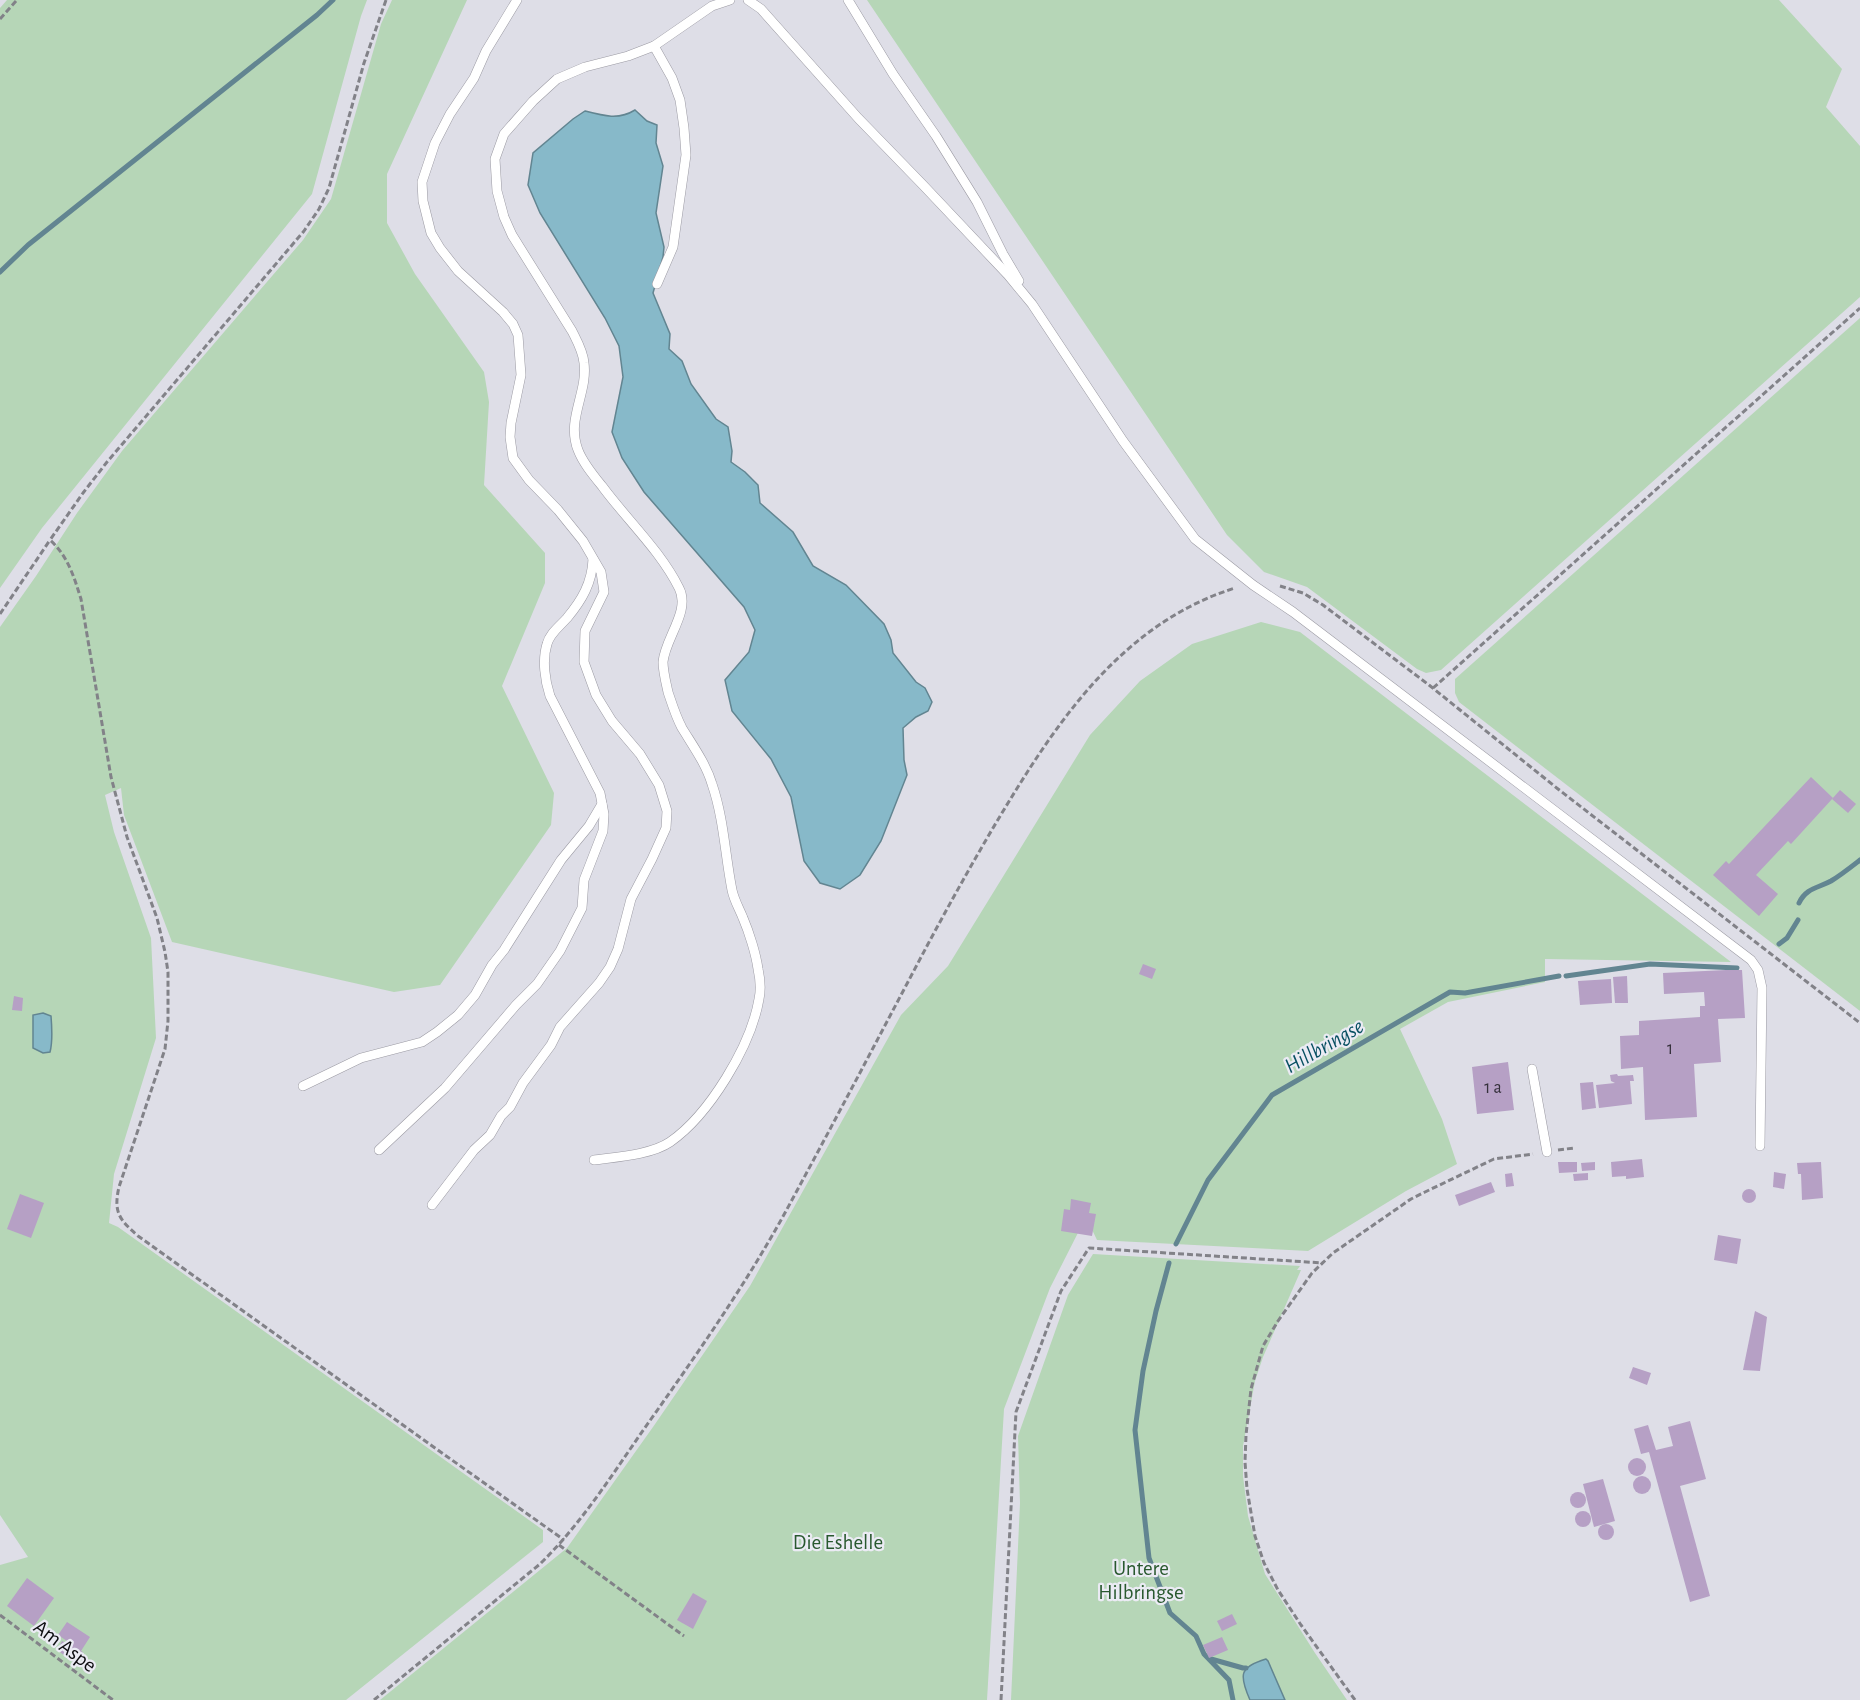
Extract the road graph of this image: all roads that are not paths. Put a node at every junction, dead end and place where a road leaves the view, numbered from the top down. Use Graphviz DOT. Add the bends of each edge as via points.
graph roads {
  1 [pos="517,0"];
  2 [pos="730,0"];
  3 [pos="748,0"];
  4 [pos="848,0"];
  5 [pos="654,46"];
  6 [pos="657,284"];
  7 [pos="1032,304"];
  8 [pos="593,556"];
  9 [pos="602,804"];
  10 [pos="1532,1069"];
  11 [pos="303,1086"];
  12 [pos="1760,1146"];
  13 [pos="379,1150"];
  14 [pos="1547,1152"];
  15 [pos="594,1160"];
  16 [pos="432,1205"];
  1 -- 8 [label="lane" via="435,143 422,182 423,201 431,232 440,248 458,271 503,312 518,335 521,375 511,423 513,458"];
  2 -- 5 [label="lane" via="712,6"];
  3 -- 7 [label="lane" via="761,9"];
  4 -- 7 [label="lane" via="977,202"];
  5 -- 6 [label="lane" via="680,100 686,155 673,247"];
  5 -- 15 [label="lane" via="585,67 548,86 504,134 495,159 497,191 512,235 572,331 585,363 574,419 578,451 680,590 681,613 663,663 667,690 712,782 733,897 744,919 758,968 760,997 737,1058 715,1095 690,1124 668,1143"];
  7 -- 12 [label="lane" via="1123,441 1195,538 1751,960 1762,987"];
  8 -- 9 [label="lane" via="584,595 547,643 545,671 549,696 600,793"];
  8 -- 16 [label="lane" via="604,592 585,631 584,662 596,695 659,785 668,811 666,828 631,899 610,967 561,1027 490,1135"];
  9 -- 11 [label="lane" via="458,1015 422,1042 361,1058"];
  9 -- 13 [label="lane" via="603,831 584,880 582,908 560,951 537,984 445,1088"];
  10 -- 14 [label="lane"];
}
